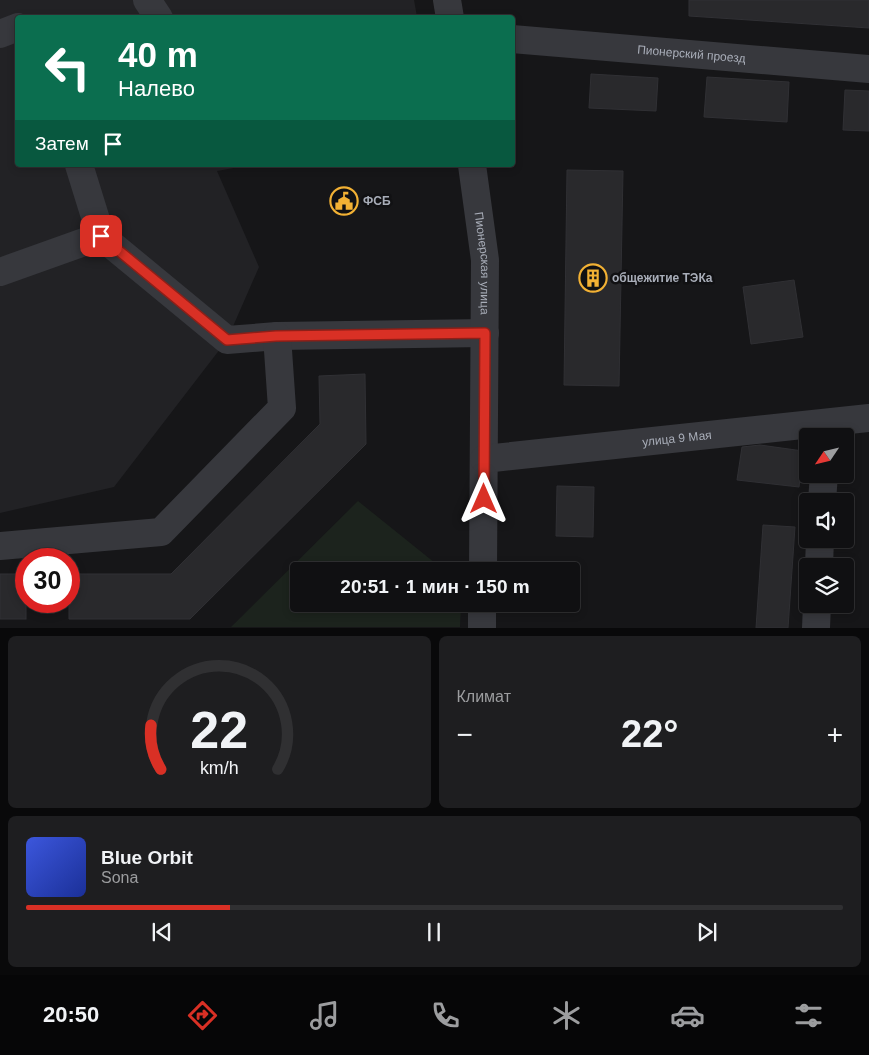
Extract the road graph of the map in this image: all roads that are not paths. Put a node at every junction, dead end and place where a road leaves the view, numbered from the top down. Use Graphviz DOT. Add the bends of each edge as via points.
graph roads {
  1 [pos="147,0"];
  2 [pos="447,0"];
  3 [pos="157,15"];
  4 [pos="450,15"];
  5 [pos="15,28"];
  6 [pos="0,34"];
  7 [pos="515,39"];
  8 [pos="869,69"];
  9 [pos="80,167"];
  10 [pos="472,167"];
  11 [pos="101,236"];
  12 [pos="0,272"];
  13 [pos="485,333"];
  14 [pos="276,336"];
  15 [pos="869,418"];
  16 [pos="830,428"];
  17 [pos="799,431"];
  18 [pos="484,459"];
  19 [pos="0,546"];
  20 [pos="483,562"];
  21 [pos="482,612"];
  22 [pos="817,613"];
  23 [pos="482,628"];
  24 [pos="816,628"];
  1 -- 3 [label="street"];
  2 -- 4 [label="street"];
  5 -- 6 [label="street"];
  7 -- 8 [label="street, Пионерский проезд"];
  9 -- 11 [label="street"];
  10 -- 13 [label="street, Пионерская улица" via="485,260"];
  11 -- 12 [label="street"];
  11 -- 14 [label="street" via="227,340"];
  13 -- 14 [label="street"];
  13 -- 18 [label="street, Пионерская улица"];
  14 -- 19 [label="street" via="282,408 161,532"];
  15 -- 16 [label="street, улица 9 Мая"];
  17 -- 18 [label="street, улица 9 Мая"];
  18 -- 20 [label="street, Пионерская улица"];
  21 -- 23 [label="street"];
  22 -- 24 [label="street"];
}
